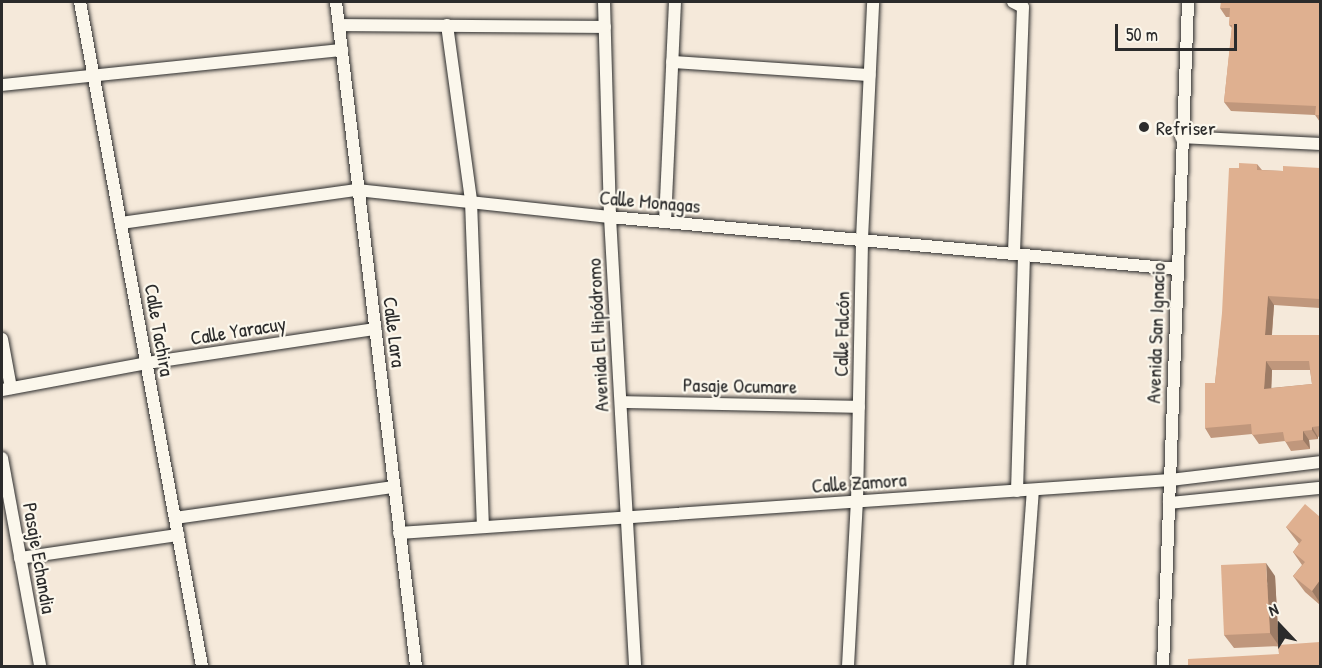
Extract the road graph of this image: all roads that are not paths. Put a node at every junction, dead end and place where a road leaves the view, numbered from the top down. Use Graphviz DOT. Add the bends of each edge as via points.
graph roads {
  1 [pos="80,2"];
  2 [pos="336,2"];
  3 [pos="604,2"];
  4 [pos="675,2"];
  5 [pos="873,2"];
  6 [pos="1013,2"];
  7 [pos="1188,2"];
  8 [pos="339,25"];
  9 [pos="447,25"];
  10 [pos="605,27"];
  11 [pos="342,50"];
  12 [pos="672,62"];
  13 [pos="94,75"];
  14 [pos="870,75"];
  15 [pos="2,85"];
  16 [pos="1181,137"];
  17 [pos="1320,144"];
  18 [pos="357,190"];
  19 [pos="471,201"];
  20 [pos="610,217"];
  21 [pos="665,222"];
  22 [pos="121,223"];
  23 [pos="862,239"];
  24 [pos="1019,255"];
  25 [pos="1177,269"];
  26 [pos="375,329"];
  27 [pos="2,339"];
  28 [pos="147,363"];
  29 [pos="6,389"];
  30 [pos="621,402"];
  31 [pos="859,407"];
  32 [pos="2,458"];
  33 [pos="1320,462"];
  34 [pos="1170,480"];
  35 [pos="394,487"];
  36 [pos="1320,488"];
  37 [pos="1033,490"];
  38 [pos="1017,491"];
  39 [pos="857,502"];
  40 [pos="1169,503"];
  41 [pos="175,518"];
  42 [pos="627,518"];
  43 [pos="483,526"];
  44 [pos="399,533"];
  45 [pos="178,535"];
  46 [pos="20,558"];
  47 [pos="40,666"];
  48 [pos="202,666"];
  49 [pos="416,666"];
  50 [pos="635,666"];
  51 [pos="848,666"];
  52 [pos="1020,666"];
  53 [pos="1163,666"];
  1 -- 13 [label="street, Calle Tachira"];
  2 -- 8 [label="street, Calle Lara"];
  3 -- 10 [label="street, Avenida El Hipódromo"];
  4 -- 12 [label="street"];
  5 -- 14 [label="street, Calle Falcón"];
  6 -- 24 [label="street" via="1023,7"];
  7 -- 16 [label="street, Avenida San Ignacio"];
  8 -- 9 [label="street"];
  8 -- 11 [label="street, Calle Lara"];
  9 -- 10 [label="street"];
  9 -- 19 [label="street"];
  10 -- 20 [label="street, Avenida El Hipódromo"];
  11 -- 13 [label="street"];
  11 -- 18 [label="street, Calle Lara"];
  12 -- 14 [label="street"];
  12 -- 21 [label="street"];
  13 -- 15 [label="street"];
  13 -- 22 [label="street, Calle Tachira"];
  14 -- 23 [label="street, Calle Falcón"];
  16 -- 17 [label="street"];
  16 -- 25 [label="street, Avenida San Ignacio"];
  18 -- 19 [label="street, Calle Monagas"];
  18 -- 22 [label="street, Calle Monagas"];
  18 -- 26 [label="street, Calle Lara"];
  19 -- 20 [label="street, Calle Monagas"];
  19 -- 43 [label="street"];
  20 -- 21 [label="street, Calle Monagas"];
  20 -- 30 [label="street, Avenida El Hipódromo"];
  21 -- 23 [label="street, Calle Monagas"];
  22 -- 28 [label="street, Calle Tachira"];
  23 -- 24 [label="street, Calle Monagas"];
  23 -- 31 [label="street, Calle Falcón"];
  24 -- 25 [label="street, Calle Monagas"];
  24 -- 38 [label="street"];
  25 -- 34 [label="street, Avenida San Ignacio"];
  26 -- 28 [label="street, Calle Yaracuy"];
  26 -- 35 [label="street, Calle Lara"];
  27 -- 29 [label="street"];
  28 -- 29 [label="street, Calle Yaracuy"];
  28 -- 41 [label="street, Calle Tachira"];
  30 -- 31 [label="street, Pasaje Ocumare"];
  30 -- 42 [label="street, Avenida El Hipódromo"];
  31 -- 39 [label="street, Calle Falcón"];
  32 -- 46 [label="street, Pasaje Echandia"];
  33 -- 34 [label="street, Calle Zamora"];
  34 -- 37 [label="street, Calle Zamora"];
  34 -- 40 [label="street, Avenida San Ignacio"];
  35 -- 41 [label="street"];
  35 -- 44 [label="street, Calle Lara"];
  36 -- 40 [label="street"];
  37 -- 38 [label="street, Calle Zamora"];
  37 -- 52 [label="street"];
  38 -- 39 [label="street, Calle Zamora"];
  39 -- 42 [label="street, Calle Zamora"];
  39 -- 51 [label="street, Calle Falcón"];
  40 -- 53 [label="street, Avenida San Ignacio"];
  41 -- 45 [label="street, Calle Tachira"];
  42 -- 43 [label="street, Calle Zamora"];
  42 -- 50 [label="street, Avenida El Hipódromo"];
  43 -- 44 [label="street, Calle Zamora"];
  44 -- 49 [label="street, Calle Lara"];
  45 -- 46 [label="street"];
  45 -- 48 [label="street, Calle Tachira"];
  46 -- 47 [label="street, Pasaje Echandia"];
}
